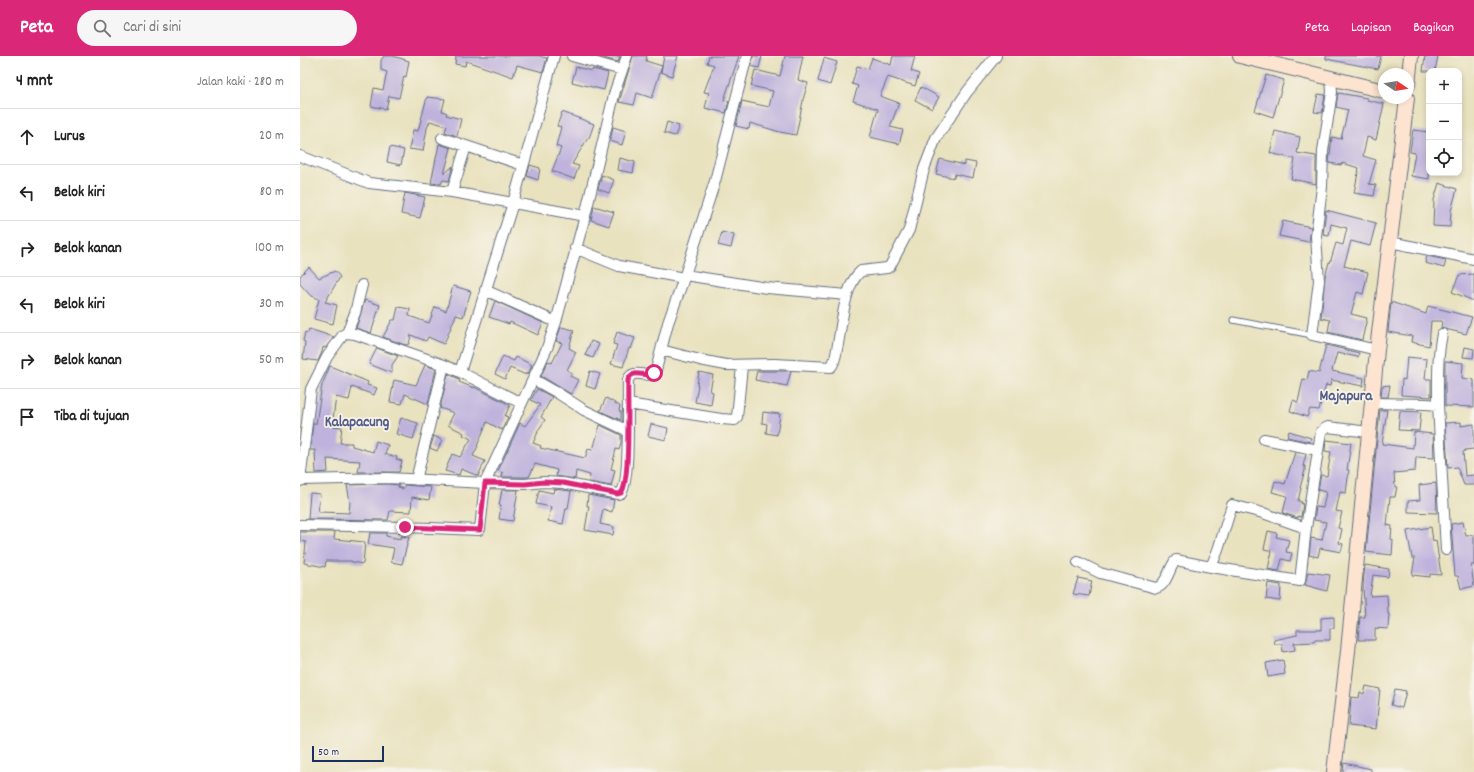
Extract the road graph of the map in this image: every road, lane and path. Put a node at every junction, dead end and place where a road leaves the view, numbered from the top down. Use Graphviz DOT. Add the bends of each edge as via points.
graph roads {
  1 [pos="554,56"];
  2 [pos="572,56"];
  3 [pos="627,56"];
  4 [pos="747,56"];
  5 [pos="996,56"];
  6 [pos="1240,56"];
  7 [pos="1411,56"];
  8 [pos="1410,68"];
  9 [pos="622,70"];
  10 [pos="1331,78"];
  11 [pos="1378,90"];
  12 [pos="1406,104"];
  13 [pos="442,138"];
  14 [pos="466,146"];
  15 [pos="300,156"];
  16 [pos="523,165"];
  17 [pos="452,192"];
  18 [pos="513,203"];
  19 [pos="585,216"];
  20 [pos="1390,242"];
  21 [pos="575,248"];
  22 [pos="1474,258"];
  23 [pos="684,276"];
  24 [pos="362,285"];
  25 [pos="485,290"];
  26 [pos="847,295"];
  27 [pos="1233,320"];
  28 [pos="556,322"];
  29 [pos="347,333"];
  30 [pos="1442,334"];
  31 [pos="1312,335"];
  32 [pos="661,350"];
  33 [pos="1377,350"];
  34 [pos="444,365"];
  35 [pos="742,366"];
  36 [pos="460,372"];
  37 [pos="533,379"];
  38 [pos="521,403"];
  39 [pos="1372,403"];
  40 [pos="628,404"];
  41 [pos="1438,406"];
  42 [pos="628,432"];
  43 [pos="1369,432"];
  44 [pos="1264,439"];
  45 [pos="1318,450"];
  46 [pos="300,480"];
  47 [pos="416,480"];
  48 [pos="485,483"];
  49 [pos="300,525"];
  50 [pos="1306,528"];
  51 [pos="1446,550"];
  52 [pos="1078,562"];
  53 [pos="1211,567"];
  54 [pos="1334,772"];
  1 -- 16 [label="street"];
  2 -- 9 [label="street"];
  3 -- 9 [label="street"];
  4 -- 23 [label="street" via="715,181"];
  5 -- 26 [label="street" via="936,138 924,169 909,230 890,266 861,271 854,278"];
  6 -- 10 [label="main road"];
  7 -- 8 [label="main road"];
  9 -- 19 [label="street"];
  10 -- 11 [label="main road"];
  10 -- 31 [label="street" via="1332,92 1323,151 1316,236 1319,280"];
  12 -- 20 [label="main road"];
  13 -- 14 [label="street"];
  14 -- 16 [label="street"];
  14 -- 17 [label="street"];
  15 -- 17 [label="street" via="369,183"];
  16 -- 18 [label="street"];
  17 -- 18 [label="street"];
  18 -- 19 [label="street"];
  18 -- 25 [label="street"];
  19 -- 21 [label="street"];
  20 -- 22 [label="street"];
  20 -- 33 [label="main road"];
  21 -- 23 [label="street" via="619,266"];
  21 -- 28 [label="street"];
  23 -- 26 [label="street" via="767,288"];
  23 -- 32 [label="street"];
  24 -- 29 [label="street"];
  25 -- 28 [label="street"];
  25 -- 36 [label="street"];
  26 -- 35 [label="street" via="840,338 831,367 775,364"];
  27 -- 31 [label="lane"];
  28 -- 37 [label="street"];
  29 -- 34 [label="street"];
  29 -- 46 [label="street" via="341,337 327,358 312,386"];
  30 -- 41 [label="street" via="1438,351"];
  31 -- 33 [label="street"];
  32 -- 35 [label="street" via="716,364"];
  32 -- 40 [label="street" via="653,375 630,376"];
  33 -- 39 [label="main road"];
  34 -- 36 [label="street"];
  34 -- 47 [label="street"];
  35 -- 40 [label="street" via="735,420"];
  36 -- 38 [label="street"];
  37 -- 38 [label="street"];
  37 -- 42 [label="street" via="584,410"];
  38 -- 48 [label="street"];
  39 -- 41 [label="street"];
  39 -- 43 [label="main road"];
  40 -- 42 [label="street"];
  41 -- 51 [label="street"];
  42 -- 48 [label="street" via="624,487 621,493 563,483"];
  43 -- 45 [label="street" via="1328,427 1321,432"];
  43 -- 54 [label="main road"];
  44 -- 45 [label="street"];
  45 -- 50 [label="street"];
  46 -- 47 [label="street"];
  47 -- 48 [label="street"];
  48 -- 49 [label="street" via="479,530"];
  50 -- 53 [label="street" via="1232,505"];
  50 -- 53 [label="street" via="1300,581"];
  52 -- 53 [label="street" via="1100,573 1156,588 1162,586 1176,560"];
}
